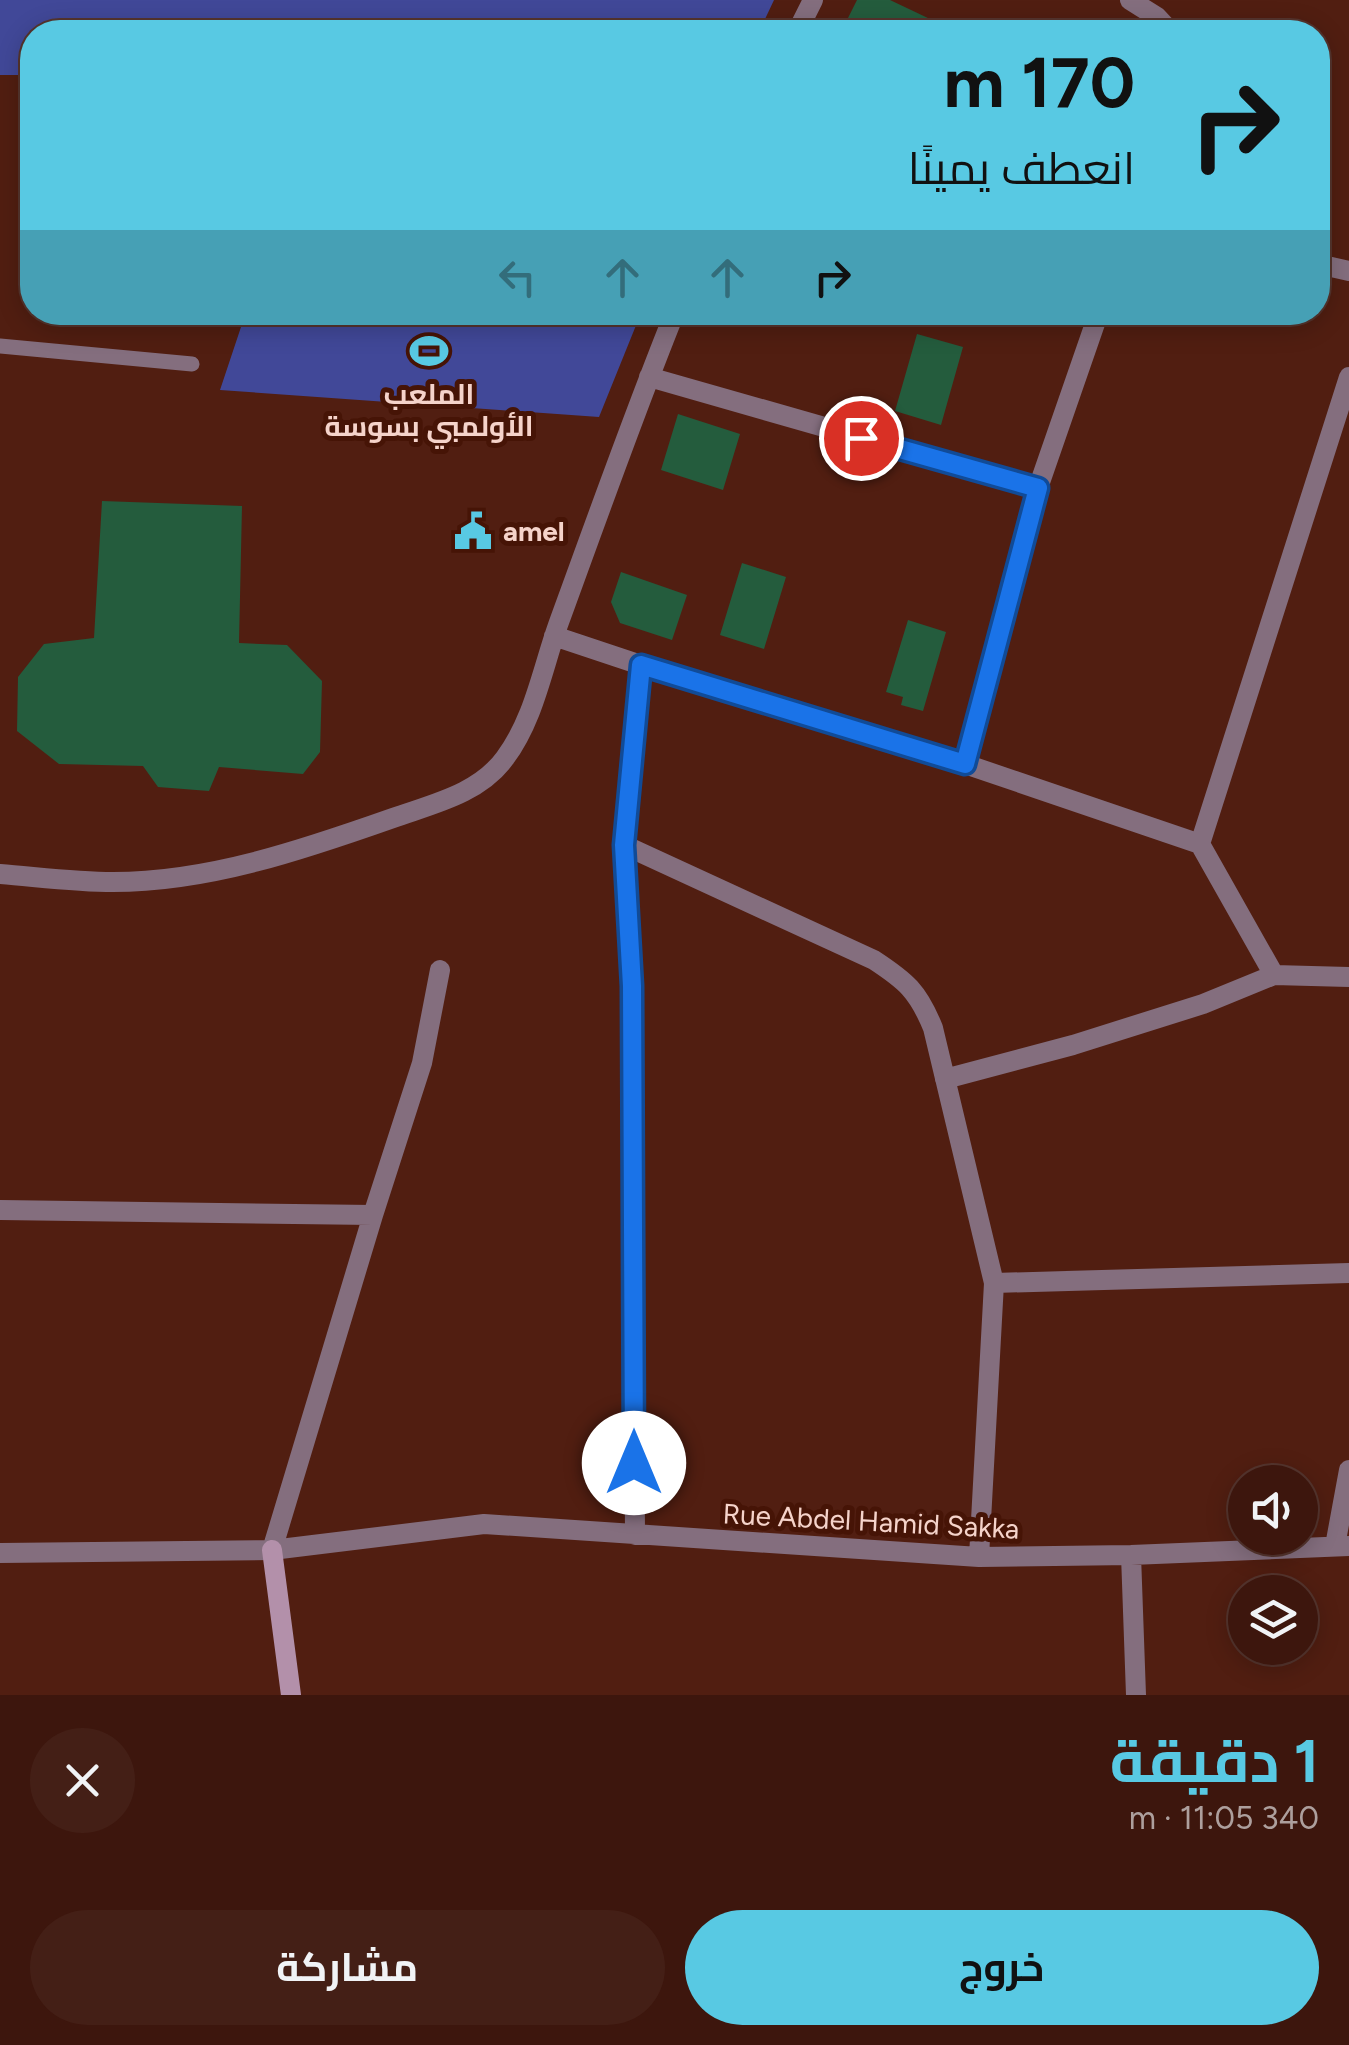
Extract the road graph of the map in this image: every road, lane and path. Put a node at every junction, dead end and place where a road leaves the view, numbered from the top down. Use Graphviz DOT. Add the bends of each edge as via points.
graph roads {
  1 [pos="1130,0"];
  2 [pos="1160,20"];
  3 [pos="670,325"];
  4 [pos="1094,325"];
  5 [pos="0,346"];
  6 [pos="192,364"];
  7 [pos="649,377"];
  8 [pos="1349,377"];
  9 [pos="1038,488"];
  10 [pos="554,636"];
  11 [pos="641,665"];
  12 [pos="965,764"];
  13 [pos="1200,844"];
  14 [pos="624,845"];
  15 [pos="0,874"];
  16 [pos="440,970"];
  17 [pos="1274,975"];
  18 [pos="1349,977"];
  19 [pos="944,1079"];
  20 [pos="0,1210"];
  21 [pos="373,1216"];
  22 [pos="1349,1273"];
  23 [pos="994,1283"];
  24 [pos="1349,1470"];
  25 [pos="634,1535"];
  26 [pos="1342,1546"];
  27 [pos="272,1550"];
  28 [pos="0,1553"];
  29 [pos="1131,1555"];
  30 [pos="979,1558"];
  31 [pos="291,1695"];
  32 [pos="1136,1695"];
  1 -- 2 [label="street"];
  3 -- 7 [label="street"];
  4 -- 9 [label="street"];
  5 -- 6 [label="lane"];
  7 -- 9 [label="street"];
  7 -- 10 [label="street"];
  8 -- 13 [label="street"];
  9 -- 12 [label="street"];
  10 -- 11 [label="street"];
  10 -- 15 [label="street" via="521,731 490,774 458,795 322,843 192,875 115,882"];
  11 -- 12 [label="street"];
  11 -- 14 [label="street"];
  12 -- 13 [label="street"];
  13 -- 17 [label="street"];
  14 -- 19 [label="street" via="902,978 923,1002"];
  14 -- 25 [label="street" via="632,986"];
  16 -- 21 [label="street" via="422,1063"];
  17 -- 18 [label="street"];
  17 -- 19 [label="street" via="1204,1004"];
  19 -- 23 [label="street"];
  20 -- 21 [label="street"];
  21 -- 27 [label="street"];
  22 -- 23 [label="street"];
  23 -- 30 [label="street"];
  24 -- 26 [label="street"];
  25 -- 27 [label="street, Rue Abdel Hamid Sakka" via="484,1524"];
  25 -- 30 [label="street, Rue Abdel Hamid Sakka"];
  26 -- 29 [label="street, Rue Abdel Hamid Sakka"];
  27 -- 28 [label="street, Rue Abdel Hamid Sakka"];
  27 -- 31 [label="street"];
  29 -- 30 [label="street, Rue Abdel Hamid Sakka"];
  29 -- 32 [label="street"];
}
